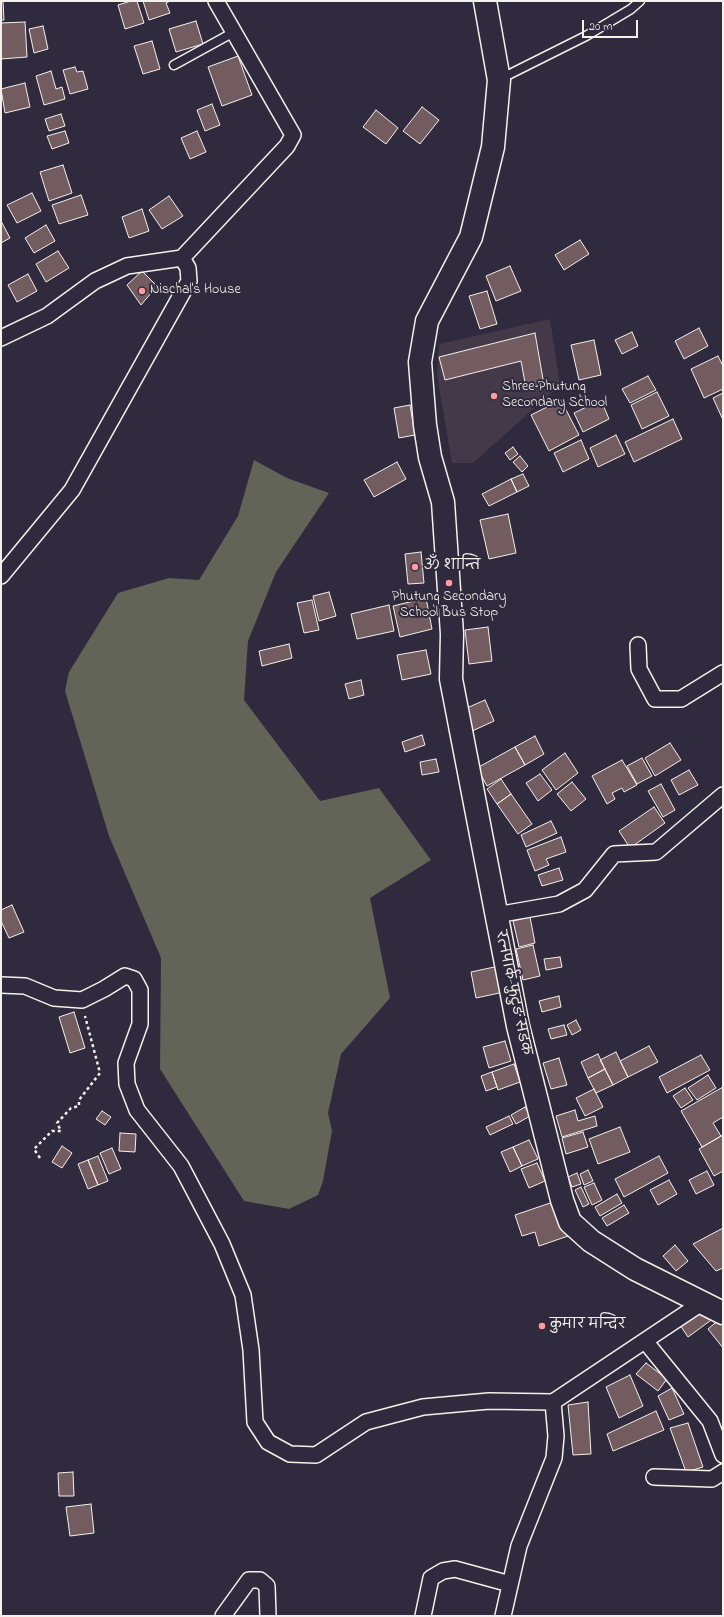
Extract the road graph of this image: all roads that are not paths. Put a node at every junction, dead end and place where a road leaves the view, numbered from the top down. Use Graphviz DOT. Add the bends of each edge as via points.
graph roads {
  1 [pos="216,1"];
  2 [pos="485,1"];
  3 [pos="640,1"];
  4 [pos="234,32"];
  5 [pos="174,65"];
  6 [pos="500,80"];
  7 [pos="182,258"];
  8 [pos="1,338"];
  9 [pos="1,576"];
  10 [pos="638,644"];
  11 [pos="723,673"];
  12 [pos="723,795"];
  13 [pos="496,916"];
  14 [pos="1,985"];
  15 [pos="702,1302"];
  16 [pos="723,1314"];
  17 [pos="645,1341"];
  18 [pos="553,1402"];
  19 [pos="723,1455"];
  20 [pos="723,1472"];
  21 [pos="654,1477"];
  22 [pos="510,1584"];
  23 [pos="223,1616"];
  24 [pos="268,1616"];
  25 [pos="423,1616"];
  26 [pos="503,1616"];
  1 -- 4 [label="street"];
  2 -- 6 [label="street, रत्नपार्क-फुटुङ सडक"];
  3 -- 6 [label="lane" via="586,36"];
  4 -- 5 [label="lane"];
  4 -- 7 [label="street" via="293,135 286,146"];
  6 -- 13 [label="street, रत्नपार्क-फुटुङ सडक" via="493,146 471,237 427,321 420,362 430,457 443,502 452,634 452,679"];
  7 -- 8 [label="street" via="127,266 95,281 47,316"];
  7 -- 9 [label="street" via="188,268 189,281 72,490"];
  10 -- 11 [label="street" via="639,669 655,699 681,699"];
  12 -- 13 [label="street" via="656,852 614,854 585,890 558,904"];
  13 -- 15 [label="street, रत्नपार्क-फुटुङ सडक" via="518,1026 562,1200 570,1222 591,1242 635,1269"];
  14 -- 18 [label="street" via="25,986 54,998 82,1000 125,976 134,979 140,990 140,1024 126,1063 127,1084 137,1110 181,1166 222,1244 243,1295 251,1350 255,1422 268,1442 290,1454 316,1455 366,1422 423,1407 489,1401"];
  15 -- 16 [label="street, रत्नपार्क-फुटुङ सडक"];
  15 -- 17 [label="street"];
  17 -- 18 [label="street"];
  17 -- 19 [label="street" via="710,1421"];
  18 -- 22 [label="street" via="556,1436 554,1458 519,1546"];
  20 -- 21 [label="street" via="712,1479"];
  22 -- 25 [label="street" via="455,1569 443,1571 431,1578"];
  22 -- 26 [label="street"];
  23 -- 24 [label="street" via="249,1580 260,1580 267,1586"];
}
